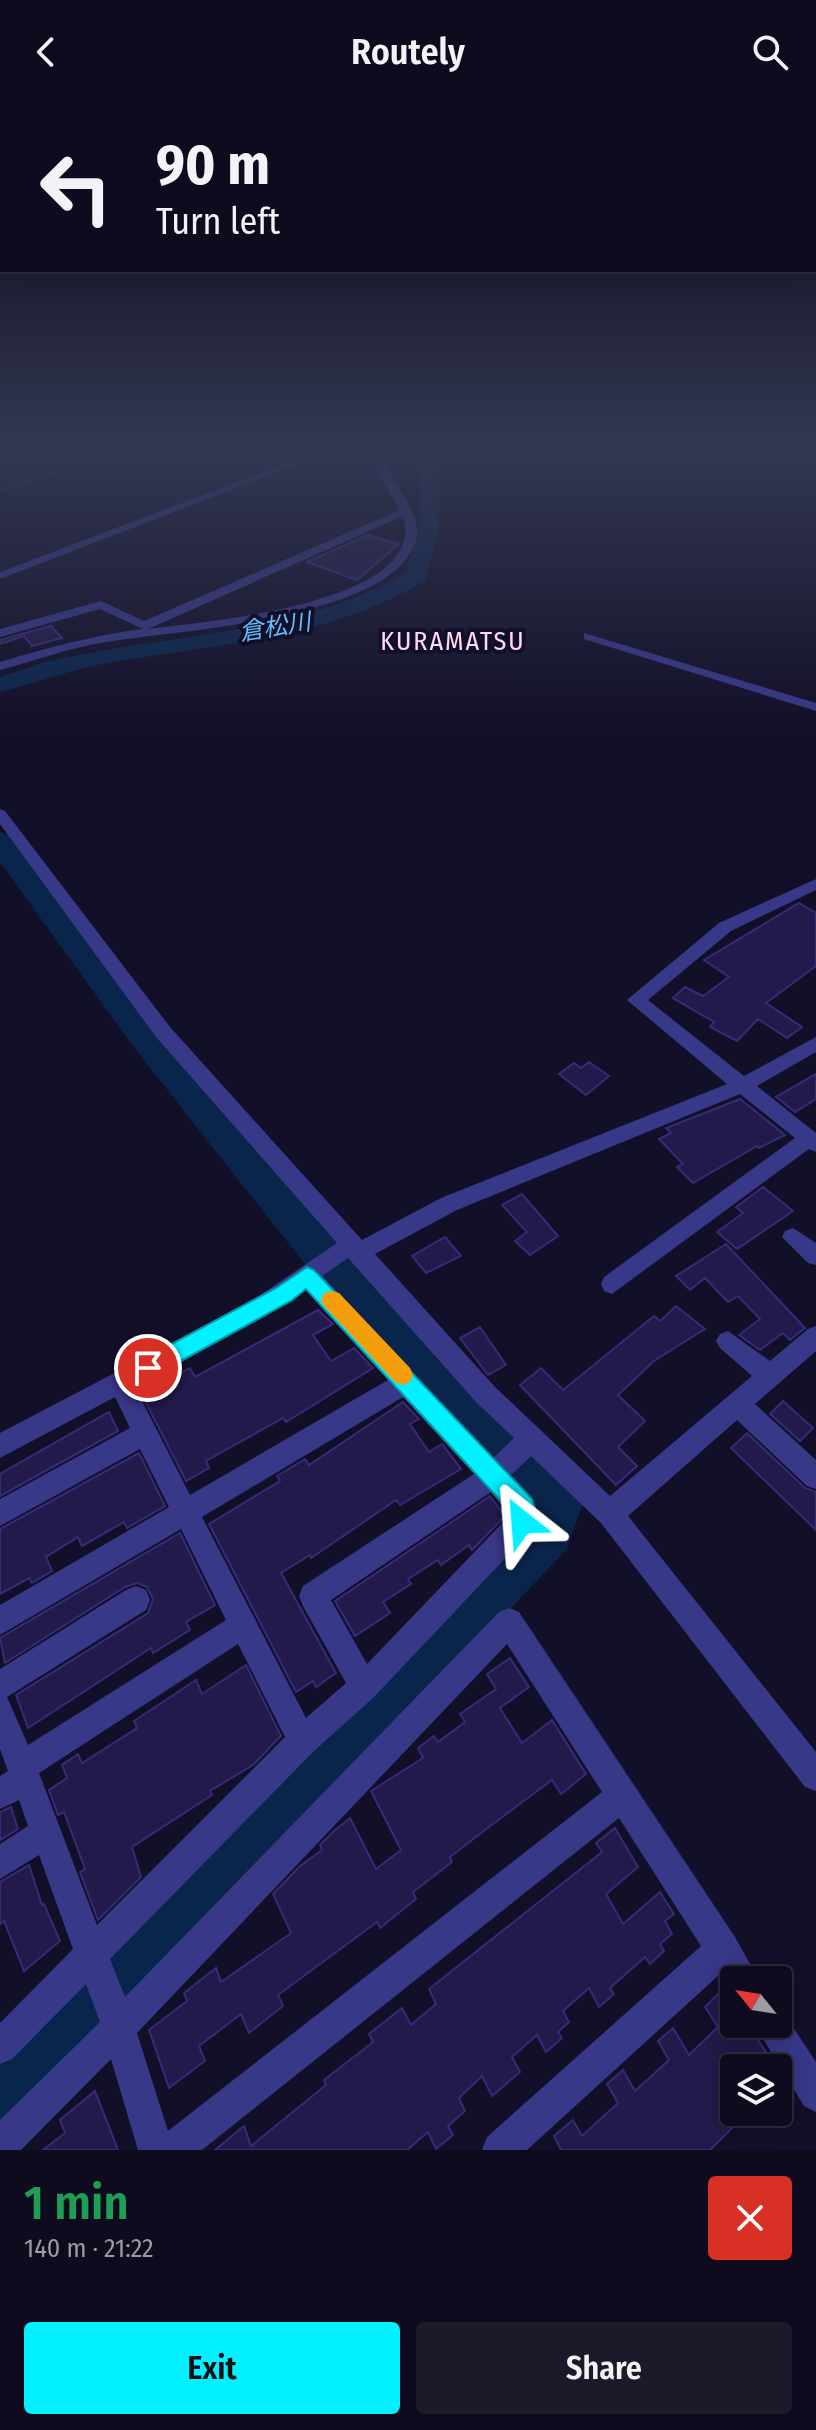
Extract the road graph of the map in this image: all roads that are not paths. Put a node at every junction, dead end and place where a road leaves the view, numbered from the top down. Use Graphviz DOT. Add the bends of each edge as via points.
graph roads {
  1 [pos="85,543"];
  2 [pos="334,543"];
  3 [pos="409,543"];
  4 [pos="0,576"];
  5 [pos="141,630"];
  6 [pos="588,636"];
  7 [pos="12,637"];
  8 [pos="0,666"];
  9 [pos="816,707"];
  10 [pos="0,814"];
  11 [pos="816,884"];
  12 [pos="816,1044"];
  13 [pos="741,1086"];
  14 [pos="810,1135"];
  15 [pos="793,1237"];
  16 [pos="816,1256"];
  17 [pos="334,1258"];
  18 [pos="612,1284"];
  19 [pos="816,1336"];
  20 [pos="728,1341"];
  21 [pos="769,1375"];
  22 [pos="408,1381"];
  23 [pos="120,1383"];
  24 [pos="736,1403"];
  25 [pos="147,1432"];
  26 [pos="0,1446"];
  27 [pos="511,1457"];
  28 [pos="816,1477"];
  29 [pos="187,1512"];
  30 [pos="0,1513"];
  31 [pos="610,1514"];
  32 [pos="136,1600"];
  33 [pos="0,1621"];
  34 [pos="244,1624"];
  35 [pos="0,1686"];
  36 [pos="364,1687"];
  37 [pos="2,1720"];
  38 [pos="302,1741"];
  39 [pos="816,1776"];
  40 [pos="15,1780"];
  41 [pos="621,1797"];
  42 [pos="45,1833"];
  43 [pos="0,1863"];
  44 [pos="723,1949"];
  45 [pos="95,1963"];
  46 [pos="733,1966"];
  47 [pos="116,2022"];
  48 [pos="780,2038"];
  49 [pos="0,2047"];
  50 [pos="816,2094"];
  51 [pos="0,2145"];
  52 [pos="156,2150"];
  53 [pos="173,2150"];
  54 [pos="500,2150"];
  1 -- 4 [label="street"];
  2 -- 5 [label="street"];
  3 -- 5 [label="street" via="389,573 325,603"];
  5 -- 7 [label="street"];
  5 -- 7 [label="street" via="101,605"];
  6 -- 9 [label="street"];
  7 -- 8 [label="street"];
  10 -- 17 [label="street"];
  11 -- 13 [label="street" via="725,927 636,1000"];
  12 -- 13 [label="street"];
  13 -- 14 [label="street"];
  13 -- 17 [label="street" via="449,1204"];
  14 -- 18 [label="street"];
  15 -- 16 [label="street"];
  17 -- 22 [label="street"];
  17 -- 23 [label="street" via="258,1309"];
  17 -- 27 [label="street"];
  19 -- 21 [label="street"];
  20 -- 21 [label="street"];
  21 -- 24 [label="street"];
  22 -- 27 [label="street"];
  22 -- 29 [label="street"];
  23 -- 25 [label="street"];
  23 -- 26 [label="street"];
  24 -- 28 [label="street"];
  24 -- 31 [label="street"];
  25 -- 29 [label="street"];
  25 -- 30 [label="street"];
  27 -- 31 [label="street"];
  27 -- 36 [label="street" via="522,1522"];
  27 -- 36 [label="street" via="313,1596"];
  29 -- 33 [label="street"];
  29 -- 34 [label="street"];
  31 -- 39 [label="street"];
  32 -- 35 [label="street"];
  34 -- 38 [label="street"];
  34 -- 40 [label="street"];
  36 -- 38 [label="street"];
  37 -- 40 [label="street"];
  38 -- 45 [label="street"];
  40 -- 42 [label="street"];
  41 -- 44 [label="street"];
  41 -- 47 [label="street" via="509,1622"];
  41 -- 53 [label="street"];
  42 -- 43 [label="street"];
  42 -- 45 [label="street"];
  44 -- 46 [label="street"];
  44 -- 54 [label="street"];
  45 -- 47 [label="street"];
  45 -- 49 [label="street"];
  47 -- 51 [label="street"];
  47 -- 52 [label="street"];
  48 -- 50 [label="street"];
}
